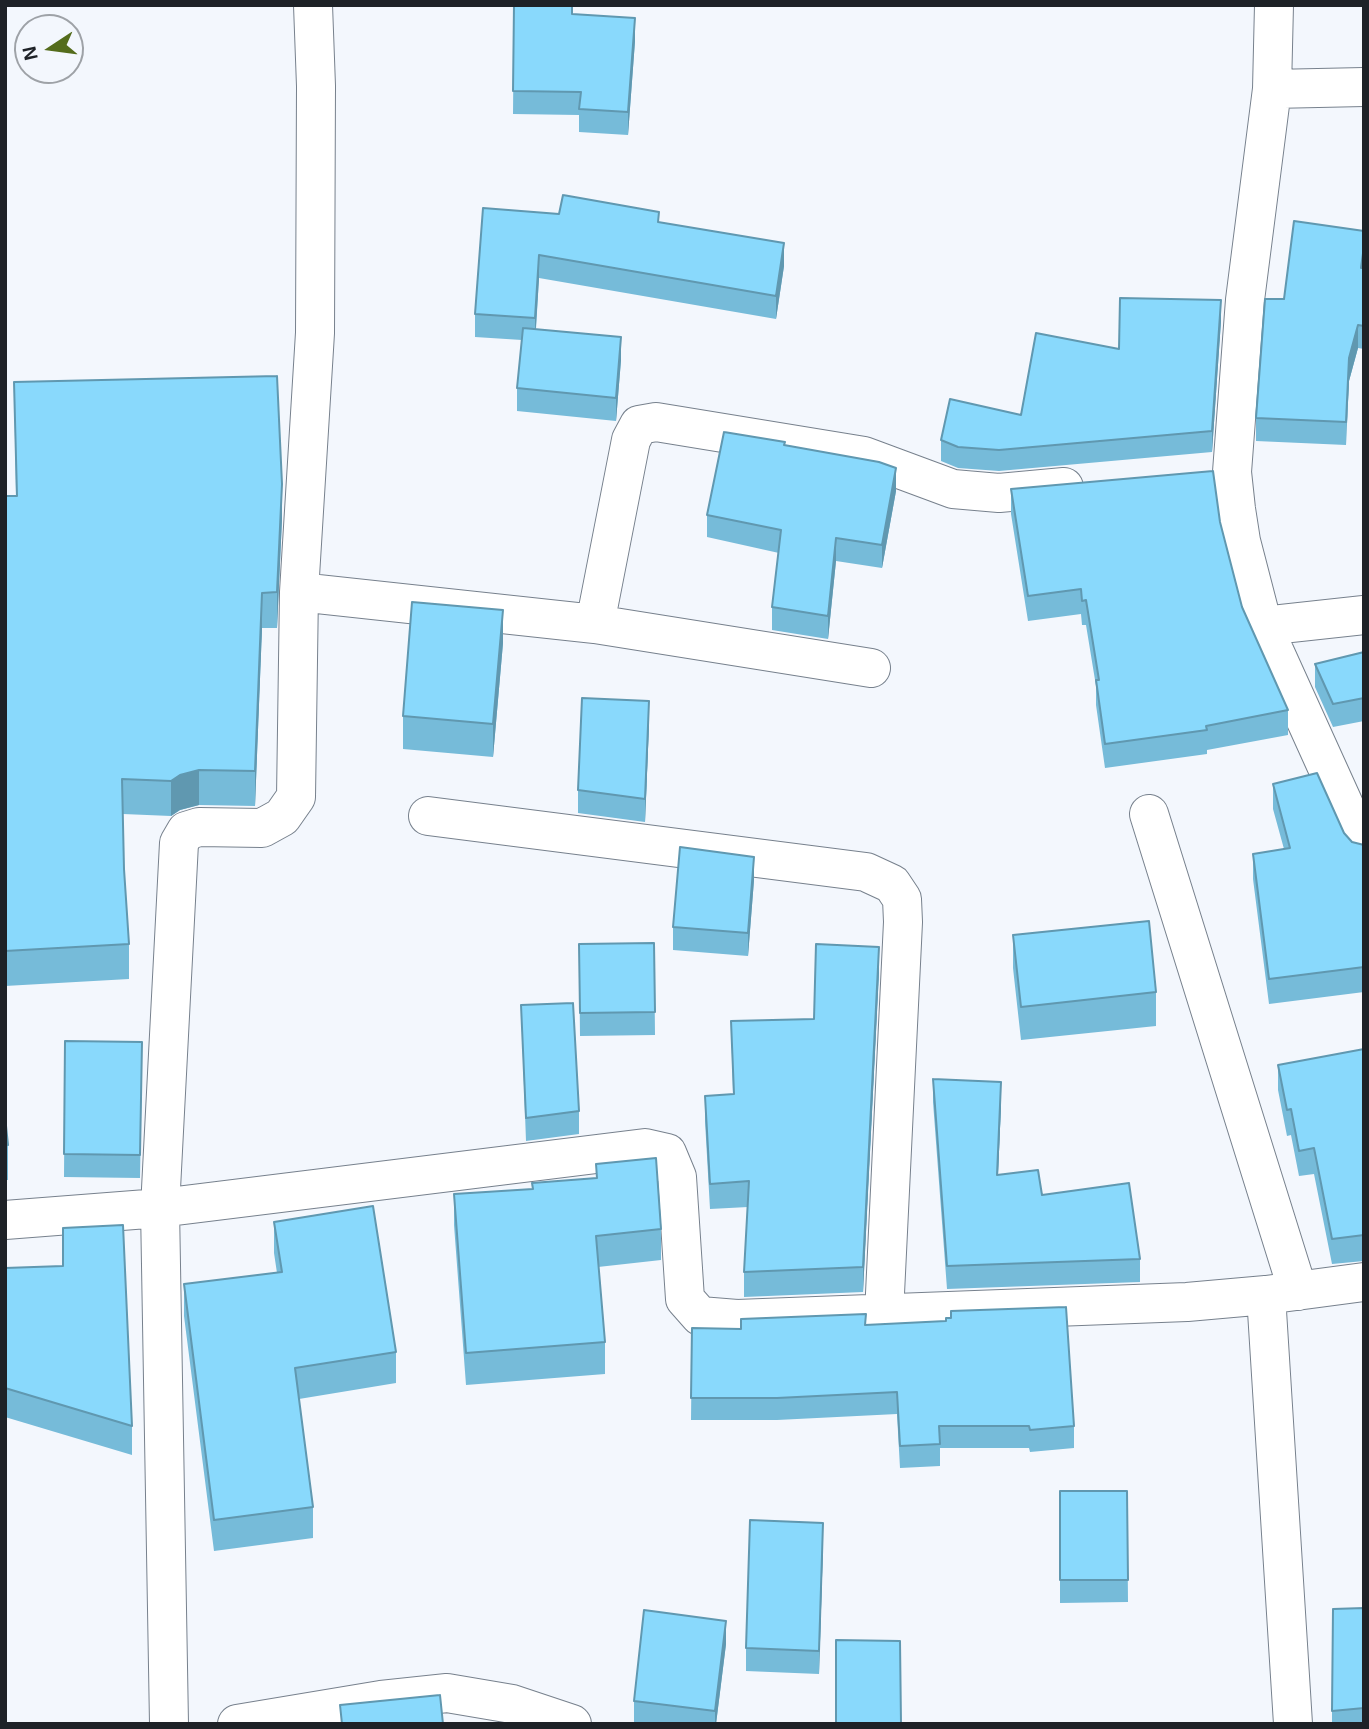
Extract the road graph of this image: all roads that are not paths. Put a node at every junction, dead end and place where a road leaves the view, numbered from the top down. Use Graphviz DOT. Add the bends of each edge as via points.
graph roads {
  1 [pos="313,5"];
  2 [pos="1274,5"];
  3 [pos="1364,87"];
  4 [pos="1272,89"];
  5 [pos="1232,472"];
  6 [pos="1191,476"];
  7 [pos="1095,484"];
  8 [pos="299,592"];
  9 [pos="1364,615"];
  10 [pos="595,624"];
  11 [pos="1263,626"];
  12 [pos="872,668"];
  13 [pos="1149,814"];
  14 [pos="428,816"];
  15 [pos="1364,849"];
  16 [pos="160,1208"];
  17 [pos="5,1220"];
  18 [pos="1364,1282"];
  19 [pos="1282,1293"];
  20 [pos="884,1314"];
  21 [pos="296,1719"];
  22 [pos="169,1724"];
  23 [pos="237,1724"];
  24 [pos="572,1724"];
  25 [pos="1293,1724"];
  1 -- 8 [label="street" via="314,333"];
  2 -- 4 [label="street"];
  3 -- 4 [label="street"];
  4 -- 5 [label="street" via="1245,300"];
  5 -- 6 [label="street"];
  5 -- 11 [label="street" via="1241,541"];
  7 -- 10 [label="street" via="999,493 953,489 864,456 656,422 639,425 631,440"];
  8 -- 10 [label="street"];
  8 -- 16 [label="street" via="296,797 282,817 262,828 199,827 186,831 179,843"];
  9 -- 11 [label="street"];
  10 -- 12 [label="street"];
  11 -- 15 [label="street"];
  13 -- 19 [label="street"];
  14 -- 20 [label="street" via="866,872 892,884 902,899 903,922"];
  16 -- 17 [label="street"];
  16 -- 20 [label="street" via="645,1148 667,1153 677,1177 685,1299 699,1316"];
  16 -- 22 [label="street"];
  18 -- 19 [label="street"];
  19 -- 20 [label="street" via="1187,1302"];
  19 -- 25 [label="street"];
  21 -- 23 [label="street"];
  21 -- 24 [label="street" via="381,1700 447,1693 512,1704"];
}
